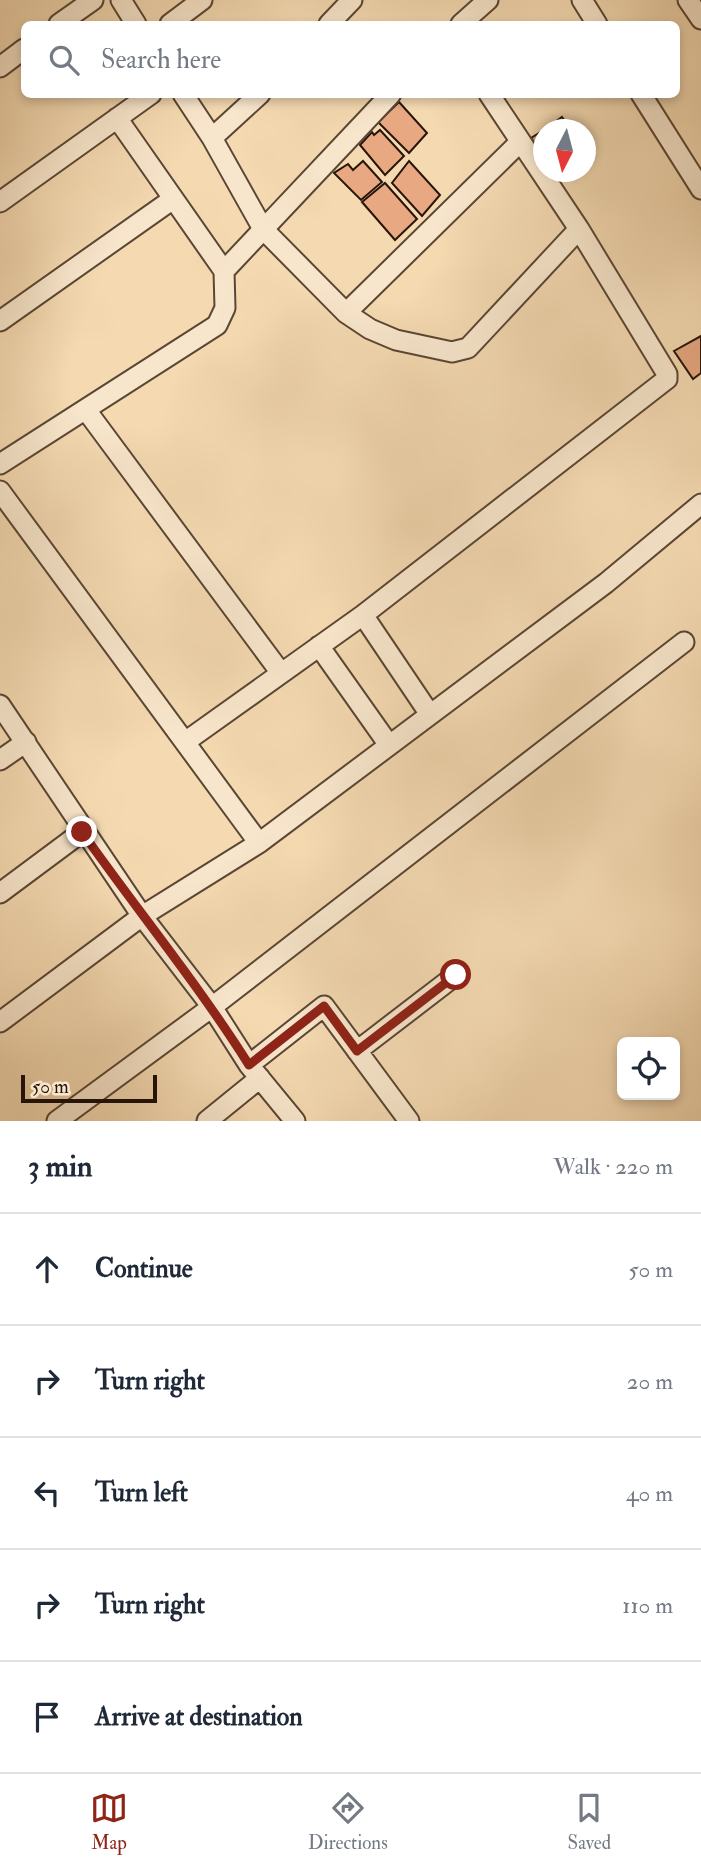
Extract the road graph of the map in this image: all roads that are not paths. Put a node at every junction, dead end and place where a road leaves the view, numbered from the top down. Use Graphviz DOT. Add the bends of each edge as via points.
graph roads {
  1 [pos="93,0"];
  2 [pos="121,0"];
  3 [pos="202,0"];
  4 [pos="352,0"];
  5 [pos="488,0"];
  6 [pos="582,0"];
  7 [pos="688,0"];
  8 [pos="701,19"];
  9 [pos="63,21"];
  10 [pos="134,21"];
  11 [pos="174,21"];
  12 [pos="332,21"];
  13 [pos="464,21"];
  14 [pos="595,21"];
  15 [pos="21,51"];
  16 [pos="0,67"];
  17 [pos="145,98"];
  18 [pos="186,98"];
  19 [pos="256,98"];
  20 [pos="387,98"];
  21 [pos="492,98"];
  22 [pos="644,98"];
  23 [pos="117,118"];
  24 [pos="212,138"];
  25 [pos="520,142"];
  26 [pos="701,189"];
  27 [pos="173,199"];
  28 [pos="0,202"];
  29 [pos="263,229"];
  30 [pos="579,229"];
  31 [pos="224,271"];
  32 [pos="346,313"];
  33 [pos="0,321"];
  34 [pos="86,410"];
  35 [pos="0,464"];
  36 [pos="0,491"];
  37 [pos="701,504"];
  38 [pos="363,615"];
  39 [pos="684,642"];
  40 [pos="319,646"];
  41 [pos="281,673"];
  42 [pos="0,705"];
  43 [pos="429,713"];
  44 [pos="26,742"];
  45 [pos="185,742"];
  46 [pos="389,745"];
  47 [pos="0,760"];
  48 [pos="82,832"];
  49 [pos="258,843"];
  50 [pos="0,893"];
  51 [pos="142,916"];
  52 [pos="456,975"];
  53 [pos="212,1007"];
  54 [pos="0,1022"];
  55 [pos="357,1051"];
  56 [pos="255,1071"];
  57 [pos="57,1121"];
  58 [pos="207,1121"];
  59 [pos="295,1121"];
  60 [pos="409,1121"];
  1 -- 9 [label="street"];
  2 -- 10 [label="street"];
  3 -- 11 [label="street"];
  4 -- 12 [label="street"];
  5 -- 13 [label="street"];
  6 -- 14 [label="street"];
  7 -- 8 [label="street"];
  15 -- 16 [label="street"];
  17 -- 23 [label="street"];
  18 -- 24 [label="street"];
  19 -- 24 [label="street"];
  20 -- 29 [label="street"];
  21 -- 25 [label="street"];
  22 -- 26 [label="street"];
  23 -- 27 [label="street"];
  23 -- 28 [label="street"];
  24 -- 29 [label="street"];
  25 -- 30 [label="street"];
  25 -- 32 [label="street"];
  27 -- 31 [label="street"];
  27 -- 33 [label="street"];
  29 -- 31 [label="street"];
  29 -- 32 [label="street"];
  30 -- 32 [label="street" via="463,350 452,352 396,340 370,330"];
  30 -- 38 [label="street" via="667,379"];
  31 -- 34 [label="street" via="225,308 217,325"];
  34 -- 35 [label="street"];
  34 -- 41 [label="street"];
  36 -- 45 [label="street"];
  37 -- 43 [label="street" via="606,583"];
  38 -- 40 [label="street"];
  38 -- 43 [label="street"];
  39 -- 53 [label="street"];
  40 -- 41 [label="street"];
  40 -- 46 [label="street"];
  41 -- 45 [label="street"];
  42 -- 44 [label="street"];
  43 -- 46 [label="street"];
  44 -- 47 [label="street"];
  44 -- 48 [label="street"];
  45 -- 49 [label="street"];
  46 -- 49 [label="street"];
  48 -- 50 [label="street"];
  48 -- 51 [label="street"];
  49 -- 51 [label="street"];
  51 -- 53 [label="street"];
  51 -- 54 [label="street"];
  52 -- 55 [label="street"];
  53 -- 56 [label="street"];
  53 -- 57 [label="street"];
  55 -- 56 [label="street" via="324,1006"];
  55 -- 60 [label="street"];
  56 -- 58 [label="street"];
  56 -- 59 [label="street"];
}
